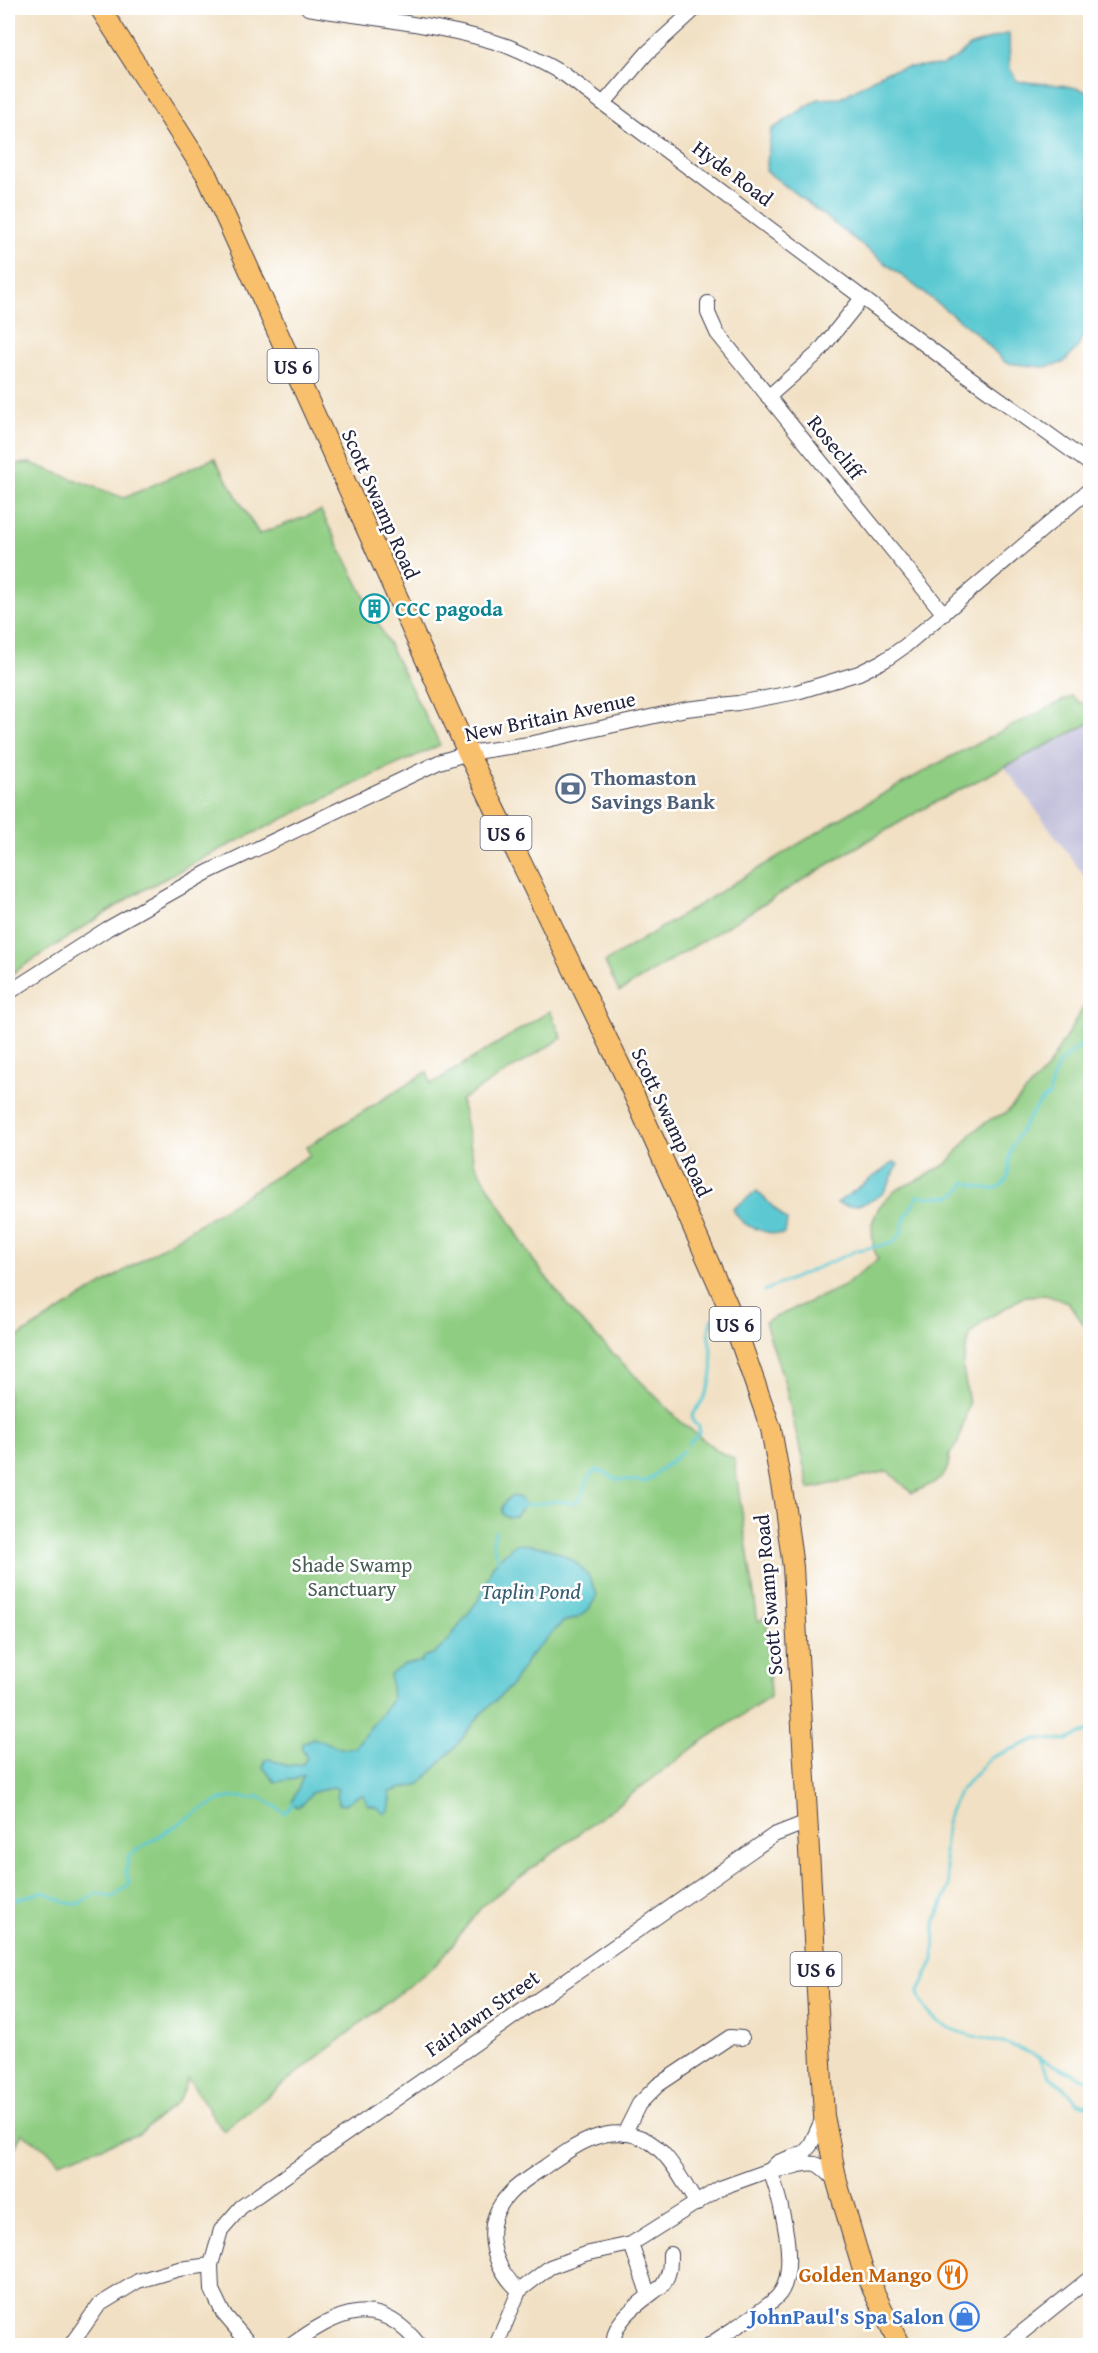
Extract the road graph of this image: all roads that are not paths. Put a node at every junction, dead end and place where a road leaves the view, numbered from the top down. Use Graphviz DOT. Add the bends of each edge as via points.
graph roads {
  1 [pos="100,8"];
  2 [pos="308,8"];
  3 [pos="696,8"];
  4 [pos="604,103"];
  5 [pos="862,298"];
  6 [pos="708,303"];
  7 [pos="768,397"];
  8 [pos="1090,464"];
  9 [pos="1090,489"];
  10 [pos="944,614"];
  11 [pos="468,753"];
  12 [pos="8,993"];
  13 [pos="807,1822"];
  14 [pos="742,2038"];
  15 [pos="824,2116"];
  16 [pos="624,2134"];
  17 [pos="770,2170"];
  18 [pos="837,2182"];
  19 [pos="697,2204"];
  20 [pos="631,2244"];
  21 [pos="670,2254"];
  22 [pos="211,2265"];
  23 [pos="1090,2278"];
  24 [pos="519,2291"];
  25 [pos="649,2296"];
  26 [pos="70,2346"];
  27 [pos="251,2346"];
  28 [pos="290,2346"];
  29 [pos="420,2346"];
  30 [pos="496,2346"];
  31 [pos="614,2346"];
  32 [pos="708,2346"];
  33 [pos="900,2346"];
  34 [pos="1005,2346"];
  1 -- 11 [label="highway, Scott Swamp Road / US 6" via="206,174"];
  2 -- 4 [label="street, Hyde Road" via="458,33 506,46 537,59"];
  3 -- 4 [label="street" via="647,52"];
  4 -- 5 [label="street, Hyde Road"];
  5 -- 7 [label="street" via="818,353"];
  5 -- 8 [label="street, Hyde Road"];
  6 -- 7 [label="street, Rosecliff" via="717,333"];
  7 -- 10 [label="street, Rosecliff"];
  9 -- 10 [label="street, New Britain Avenue"];
  10 -- 11 [label="street, New Britain Avenue" via="872,667 797,692 686,709 496,751"];
  11 -- 12 [label="street, New Britain Avenue" via="439,762 208,872 107,929"];
  11 -- 13 [label="highway, Scott Swamp Road / US 6" via="677,1191 728,1306 771,1429 793,1567"];
  13 -- 15 [label="highway, Scott Swamp Road / US 6"];
  13 -- 22 [label="street, Fairlawn Street" via="774,1834 241,2207 221,2230"];
  14 -- 16 [label="street" via="730,2037 658,2085 639,2104"];
  15 -- 17 [label="street" via="805,2152 778,2162"];
  15 -- 18 [label="highway, Scott Swamp Road / US 6"];
  16 -- 19 [label="street" via="644,2139 662,2152"];
  16 -- 24 [label="street" via="599,2135 578,2144 517,2187 500,2206 492,2231 495,2257 507,2280"];
  17 -- 18 [label="street" via="814,2163"];
  17 -- 19 [label="street" via="720,2188"];
  17 -- 32 [label="street" via="782,2212 787,2282 776,2298"];
  18 -- 33 [label="highway, Scott Swamp Road / US 6" via="862,2267"];
  19 -- 20 [label="street"];
  20 -- 24 [label="street" via="550,2267"];
  20 -- 25 [label="street"];
  21 -- 25 [label="street" via="667,2278"];
  22 -- 26 [label="street" via="138,2281 99,2306"];
  22 -- 27 [label="street" via="212,2290 223,2313"];
  23 -- 34 [label="street"];
  24 -- 30 [label="street"];
  25 -- 31 [label="street" via="618,2324"];
  28 -- 29 [label="street" via="318,2325 359,2312 390,2317"];
}
